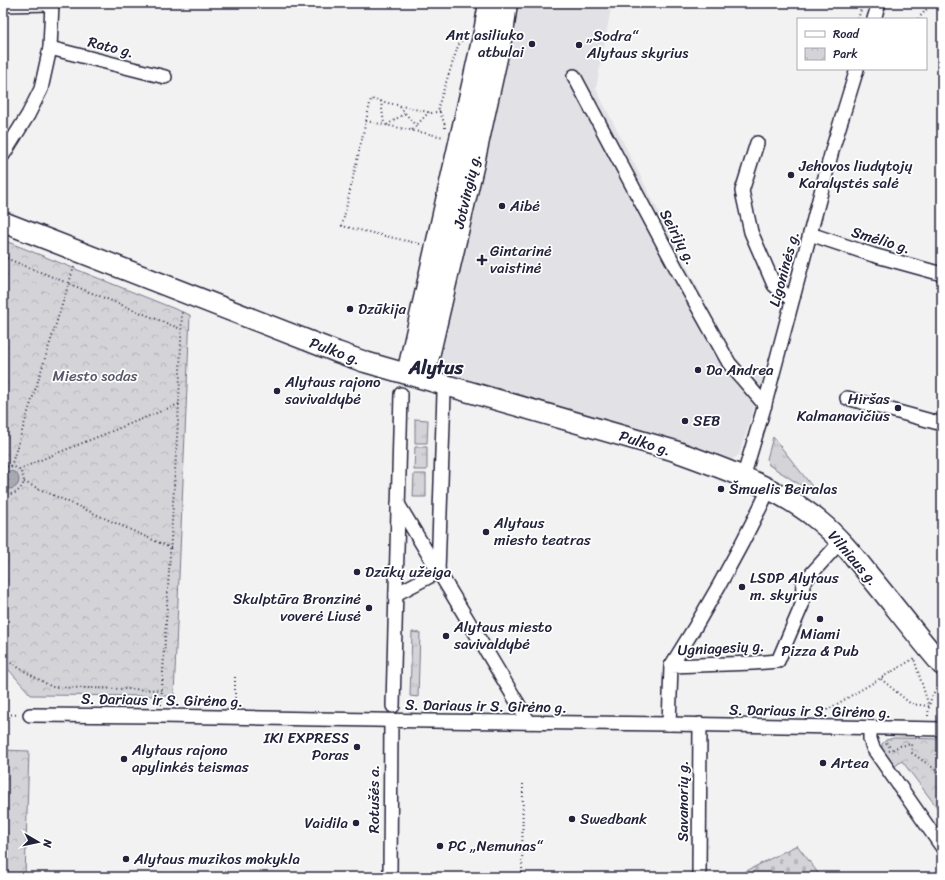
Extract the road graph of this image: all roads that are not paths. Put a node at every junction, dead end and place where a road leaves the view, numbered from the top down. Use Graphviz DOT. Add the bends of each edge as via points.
graph roads {
  1 [pos="52,3"];
  2 [pos="489,3"];
  3 [pos="507,3"];
  4 [pos="879,3"];
  5 [pos="3,4"];
  6 [pos="874,18"];
  7 [pos="50,48"];
  8 [pos="857,70"];
  9 [pos="574,76"];
  10 [pos="165,77"];
  11 [pos="756,143"];
  12 [pos="3,155"];
  13 [pos="465,161"];
  14 [pos="3,222"];
  15 [pos="810,234"];
  16 [pos="942,274"];
  17 [pos="792,300"];
  18 [pos="415,376"];
  19 [pos="444,393"];
  20 [pos="401,394"];
  21 [pos="847,398"];
  22 [pos="765,405"];
  23 [pos="942,424"];
  24 [pos="743,478"];
  25 [pos="769,489"];
  26 [pos="398,504"];
  27 [pos="841,542"];
  28 [pos="438,572"];
  29 [pos="396,594"];
  30 [pos="928,658"];
  31 [pos="671,666"];
  32 [pos="393,706"];
  33 [pos="30,715"];
  34 [pos="391,721"];
  35 [pos="529,722"];
  36 [pos="669,724"];
  37 [pos="700,724"];
  38 [pos="870,728"];
  39 [pos="942,729"];
  40 [pos="942,847"];
  41 [pos="390,877"];
  42 [pos="699,877"];
  1 -- 5 [label="street"];
  1 -- 7 [label="street"];
  2 -- 13 [label="main road, Jotvingių g."];
  3 -- 13 [label="main road, Jotvingių g." via="504,26"];
  4 -- 6 [label="street"];
  7 -- 10 [label="street, Rato g."];
  7 -- 12 [label="street" via="40,89 28,115"];
  8 -- 15 [label="street, Ligoninės g."];
  9 -- 22 [label="street, Seirijų g." via="729,363"];
  11 -- 17 [label="street" via="742,191 751,232 774,285"];
  13 -- 18 [label="main road, Jotvingių g."];
  14 -- 18 [label="main road, Pulko g." via="337,352"];
  15 -- 16 [label="street, Smėlio g."];
  15 -- 17 [label="street, Ligoninės g."];
  17 -- 22 [label="street, Ligoninės g."];
  18 -- 24 [label="main road, Pulko g." via="672,450"];
  19 -- 28 [label="street"];
  20 -- 26 [label="street"];
  21 -- 23 [label="street"];
  22 -- 24 [label="street, Ligoninės g."];
  24 -- 25 [label="main road, Vilniaus g."];
  25 -- 27 [label="main road, Vilniaus g." via="808,512"];
  25 -- 31 [label="street, Ugniagesių g." via="704,612"];
  26 -- 28 [label="street"];
  26 -- 29 [label="street"];
  27 -- 30 [label="main road, Vilniaus g."];
  27 -- 31 [label="street, Ugniagesių g." via="803,583 802,605 778,661"];
  28 -- 29 [label="street"];
  28 -- 35 [label="street"];
  29 -- 32 [label="street"];
  31 -- 36 [label="street, Ugniagesių g."];
  33 -- 34 [label="street, S. Dariaus ir S. Girėno g."];
  34 -- 35 [label="street, S. Dariaus ir S. Girėno g."];
  34 -- 41 [label="street, Rotušės a."];
  35 -- 36 [label="street, S. Dariaus ir S. Girėno g."];
  36 -- 37 [label="street, S. Dariaus ir S. Girėno g."];
  37 -- 38 [label="street, S. Dariaus ir S. Girėno g."];
  37 -- 42 [label="street, Savanorių g."];
  38 -- 39 [label="street, S. Dariaus ir S. Girėno g."];
  38 -- 40 [label="street" via="873,748"];
}
